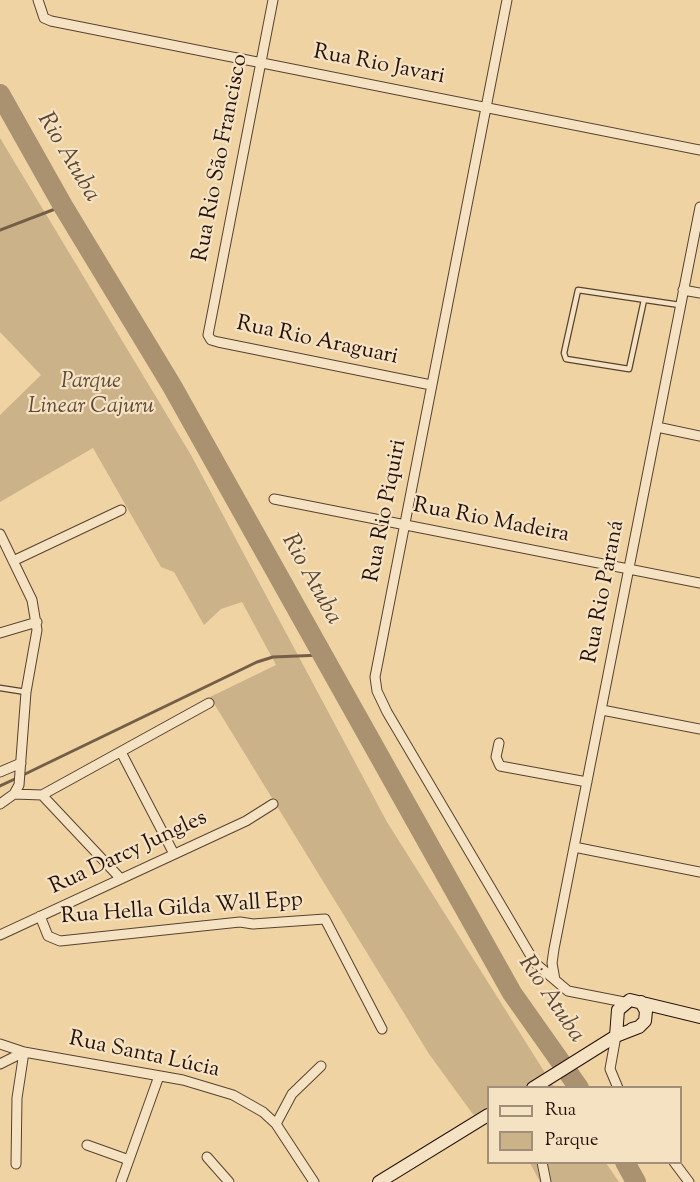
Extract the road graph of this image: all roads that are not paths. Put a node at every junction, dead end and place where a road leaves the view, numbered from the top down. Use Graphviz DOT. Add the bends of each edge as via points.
graph roads {
  1 [pos="39,0"];
  2 [pos="273,0"];
  3 [pos="507,0"];
  4 [pos="260,63"];
  5 [pos="486,107"];
  6 [pos="700,150"];
  7 [pos="700,207"];
  8 [pos="683,290"];
  9 [pos="700,294"];
  10 [pos="644,300"];
  11 [pos="680,305"];
  12 [pos="210,324"];
  13 [pos="431,385"];
  14 [pos="657,427"];
  15 [pos="700,436"];
  16 [pos="274,500"];
  17 [pos="121,510"];
  18 [pos="404,525"];
  19 [pos="0,534"];
  20 [pos="13,561"];
  21 [pos="630,569"];
  22 [pos="700,583"];
  23 [pos="37,622"];
  24 [pos="0,633"];
  25 [pos="0,688"];
  26 [pos="26,692"];
  27 [pos="209,703"];
  28 [pos="602,710"];
  29 [pos="700,729"];
  30 [pos="499,743"];
  31 [pos="121,752"];
  32 [pos="21,763"];
  33 [pos="0,772"];
  34 [pos="587,782"];
  35 [pos="16,790"];
  36 [pos="42,795"];
  37 [pos="0,804"];
  38 [pos="273,804"];
  39 [pos="574,847"];
  40 [pos="174,854"];
  41 [pos="700,872"];
  42 [pos="121,879"];
  43 [pos="40,916"];
  44 [pos="0,935"];
  45 [pos="559,984"];
  46 [pos="624,1002"];
  47 [pos="641,1002"];
  48 [pos="676,1013"];
  49 [pos="617,1015"];
  50 [pos="700,1017"];
  51 [pos="642,1024"];
  52 [pos="382,1029"];
  53 [pos="616,1036"];
  54 [pos="0,1044"];
  55 [pos="24,1052"];
  56 [pos="0,1064"];
  57 [pos="321,1066"];
  58 [pos="159,1076"];
  59 [pos="535,1086"];
  60 [pos="617,1086"];
  61 [pos="487,1116"];
  62 [pos="276,1124"];
  63 [pos="87,1145"];
  64 [pos="207,1157"];
  65 [pos="129,1160"];
  66 [pos="16,1164"];
  67 [pos="542,1164"];
  68 [pos="676,1164"];
  69 [pos="121,1182"];
  70 [pos="229,1182"];
  71 [pos="314,1182"];
  72 [pos="380,1182"];
  73 [pos="546,1182"];
  74 [pos="689,1182"];
  1 -- 4 [label="street, Rua Rio Javari" via="44,18 51,21"];
  2 -- 4 [label="street, Rua Rio São Francisco"];
  3 -- 5 [label="street, Rua Rio Piquiri"];
  4 -- 5 [label="street, Rua Rio Javari"];
  4 -- 12 [label="street, Rua Rio São Francisco"];
  5 -- 6 [label="street, Rua Rio Javari"];
  5 -- 13 [label="street, Rua Rio Piquiri"];
  7 -- 8 [label="street, Rua Rio Paraná"];
  8 -- 9 [label="street"];
  8 -- 11 [label="street, Rua Rio Paraná"];
  10 -- 10 [label="lane" via="629,369 566,359 578,290"];
  10 -- 11 [label="lane"];
  11 -- 14 [label="street, Rua Rio Paraná"];
  12 -- 13 [label="street, Rua Rio Araguari" via="208,335 218,342"];
  13 -- 18 [label="street, Rua Rio Piquiri"];
  14 -- 15 [label="street"];
  14 -- 21 [label="street, Rua Rio Paraná"];
  16 -- 18 [label="street, Rua Rio Madeira"];
  17 -- 20 [label="street"];
  18 -- 21 [label="street, Rua Rio Madeira"];
  18 -- 45 [label="street, Rua Rio Piquiri" via="375,677 378,691 527,951"];
  19 -- 20 [label="street"];
  20 -- 23 [label="street" via="32,600"];
  21 -- 22 [label="street, Rua Rio Madeira"];
  21 -- 28 [label="street, Rua Rio Paraná"];
  23 -- 24 [label="street"];
  23 -- 26 [label="street"];
  25 -- 26 [label="lane"];
  26 -- 32 [label="street"];
  27 -- 31 [label="street"];
  28 -- 29 [label="street"];
  28 -- 34 [label="street, Rua Rio Paraná"];
  30 -- 34 [label="street" via="496,757 500,766"];
  31 -- 36 [label="street"];
  31 -- 40 [label="street"];
  32 -- 33 [label="street"];
  32 -- 35 [label="street"];
  34 -- 39 [label="street, Rua Rio Paraná"];
  35 -- 36 [label="street"];
  35 -- 37 [label="street"];
  36 -- 42 [label="street"];
  38 -- 40 [label="street, Rua Darcy Jungles" via="246,821"];
  39 -- 41 [label="street"];
  39 -- 45 [label="street, Rua Rio Paraná" via="552,963"];
  40 -- 42 [label="street, Rua Darcy Jungles"];
  42 -- 43 [label="street, Rua Darcy Jungles"];
  43 -- 44 [label="street, Rua Darcy Jungles"];
  43 -- 52 [label="street, Rua Hella Gilda Wall Epp" via="48,936 60,941 240,922 325,918"];
  45 -- 46 [label="street, Rua Rio Piquiri" via="568,991"];
  46 -- 47 [label="street"];
  46 -- 49 [label="street"];
  47 -- 48 [label="street"];
  47 -- 51 [label="street" via="646,1011"];
  48 -- 50 [label="street"];
  48 -- 51 [label="street"];
  49 -- 51 [label="street" via="622,1025 633,1029"];
  49 -- 53 [label="street"];
  51 -- 53 [label="street"];
  53 -- 59 [label="street"];
  53 -- 60 [label="street" via="610,1069"];
  54 -- 55 [label="street, Rua Santa Lúcia"];
  55 -- 56 [label="street"];
  55 -- 58 [label="street, Rua Santa Lúcia"];
  55 -- 66 [label="street" via="17,1098"];
  57 -- 62 [label="street" via="292,1094"];
  58 -- 62 [label="street, Rua Santa Lúcia" via="233,1095"];
  58 -- 65 [label="street"];
  61 -- 72 [label="street"];
  62 -- 71 [label="street, Rua Santa Lúcia"];
  63 -- 65 [label="street"];
  64 -- 70 [label="street"];
  65 -- 69 [label="street"];
  67 -- 73 [label="street"];
  68 -- 74 [label="street"];
}
